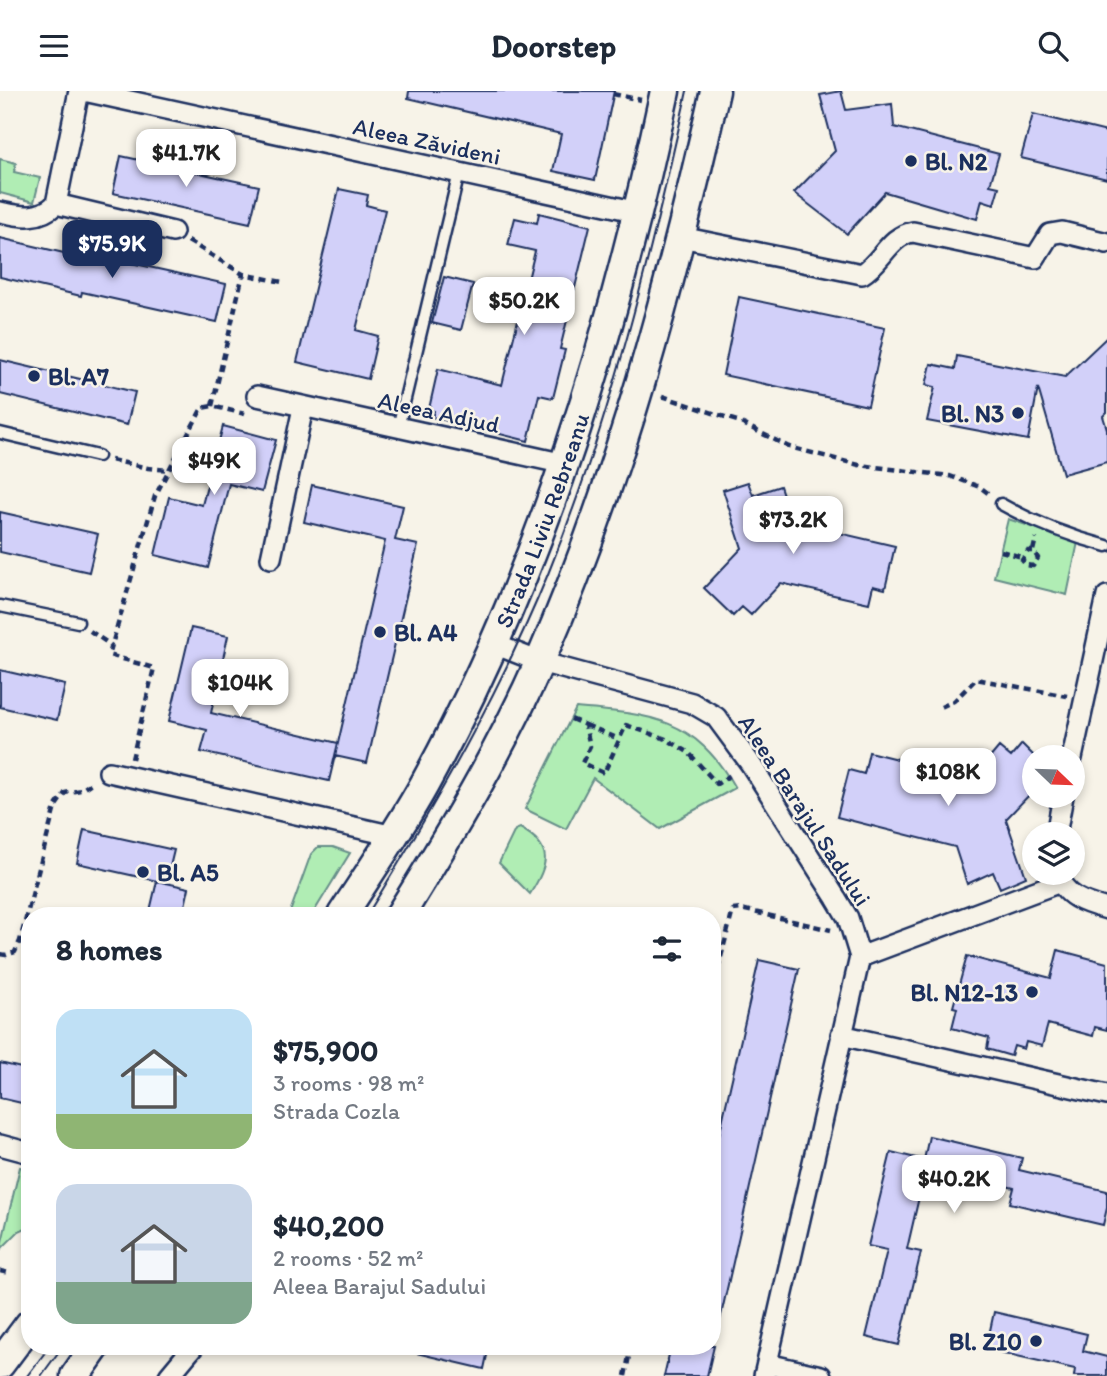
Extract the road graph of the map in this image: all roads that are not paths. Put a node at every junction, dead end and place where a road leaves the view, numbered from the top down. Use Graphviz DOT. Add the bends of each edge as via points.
graph roads {
  1 [pos="82,91"];
  2 [pos="664,91"];
  3 [pos="715,91"];
  4 [pos="459,173"];
  5 [pos="56,204"];
  6 [pos="0,212"];
  7 [pos="638,212"];
  8 [pos="173,232"];
  9 [pos="681,237"];
  10 [pos="1107,243"];
  11 [pos="257,397"];
  12 [pos="303,408"];
  13 [pos="398,428"];
  14 [pos="0,433"];
  15 [pos="98,456"];
  16 [pos="565,464"];
  17 [pos="1001,504"];
  18 [pos="1107,546"];
  19 [pos="271,558"];
  20 [pos="1107,596"];
  21 [pos="0,606"];
  22 [pos="78,622"];
  23 [pos="495,644"];
  24 [pos="540,662"];
  25 [pos="1075,745"];
  26 [pos="109,772"];
  27 [pos="394,836"];
  28 [pos="1041,885"];
  29 [pos="1064,885"];
  30 [pos="347,907"];
  31 [pos="405,907"];
  32 [pos="1107,909"];
  33 [pos="860,957"];
  34 [pos="841,1035"];
  35 [pos="1107,1095"];
  36 [pos="0,1145"];
  37 [pos="21,1151"];
  38 [pos="21,1336"];
  39 [pos="90,1355"];
  40 [pos="186,1355"];
  41 [pos="0,1364"];
  42 [pos="765,1370"];
  43 [pos="75,1376"];
  44 [pos="169,1376"];
  45 [pos="821,1376"];
  1 -- 4 [label="street, Aleea Zăvideni"];
  1 -- 5 [label="street, Aleea Zăvideni"];
  2 -- 7 [label="street, Strada Liviu Rebreanu"];
  3 -- 9 [label="street, Strada Liviu Rebreanu"];
  4 -- 7 [label="street, Aleea Zăvideni"];
  4 -- 13 [label="lane"];
  5 -- 6 [label="street" via="45,215"];
  5 -- 8 [label="street"];
  7 -- 16 [label="street, Strada Liviu Rebreanu" via="610,323"];
  9 -- 10 [label="street" via="862,274 894,240 913,232 1035,258 1050,234"];
  9 -- 24 [label="street, Strada Liviu Rebreanu" via="609,486"];
  11 -- 12 [label="street, Aleea Adjud"];
  12 -- 13 [label="street, Aleea Adjud"];
  12 -- 19 [label="street"];
  13 -- 16 [label="street, Aleea Adjud"];
  14 -- 15 [label="lane"];
  16 -- 23 [label="street, Strada Liviu Rebreanu"];
  17 -- 18 [label="lane" via="1066,535"];
  20 -- 25 [label="street"];
  21 -- 22 [label="lane"];
  23 -- 24 [label="street, Aleea Barajul Sadului"];
  23 -- 27 [label="street, Strada Liviu Rebreanu"];
  24 -- 31 [label="street, Strada Liviu Rebreanu" via="474,792"];
  24 -- 33 [label="street, Aleea Barajul Sadului" via="699,706 716,717 842,908"];
  26 -- 27 [label="street"];
  27 -- 30 [label="street, Strada Liviu Rebreanu"];
  28 -- 33 [label="street"];
  29 -- 32 [label="street" via="1070,895"];
  33 -- 34 [label="street, Aleea Barajul Sadului"];
  34 -- 35 [label="street"];
  34 -- 42 [label="street, Aleea Barajul Sadului"];
  36 -- 37 [label="street"];
  38 -- 41 [label="street"];
  39 -- 43 [label="street"];
  40 -- 44 [label="street"];
  42 -- 45 [label="street"];
}
